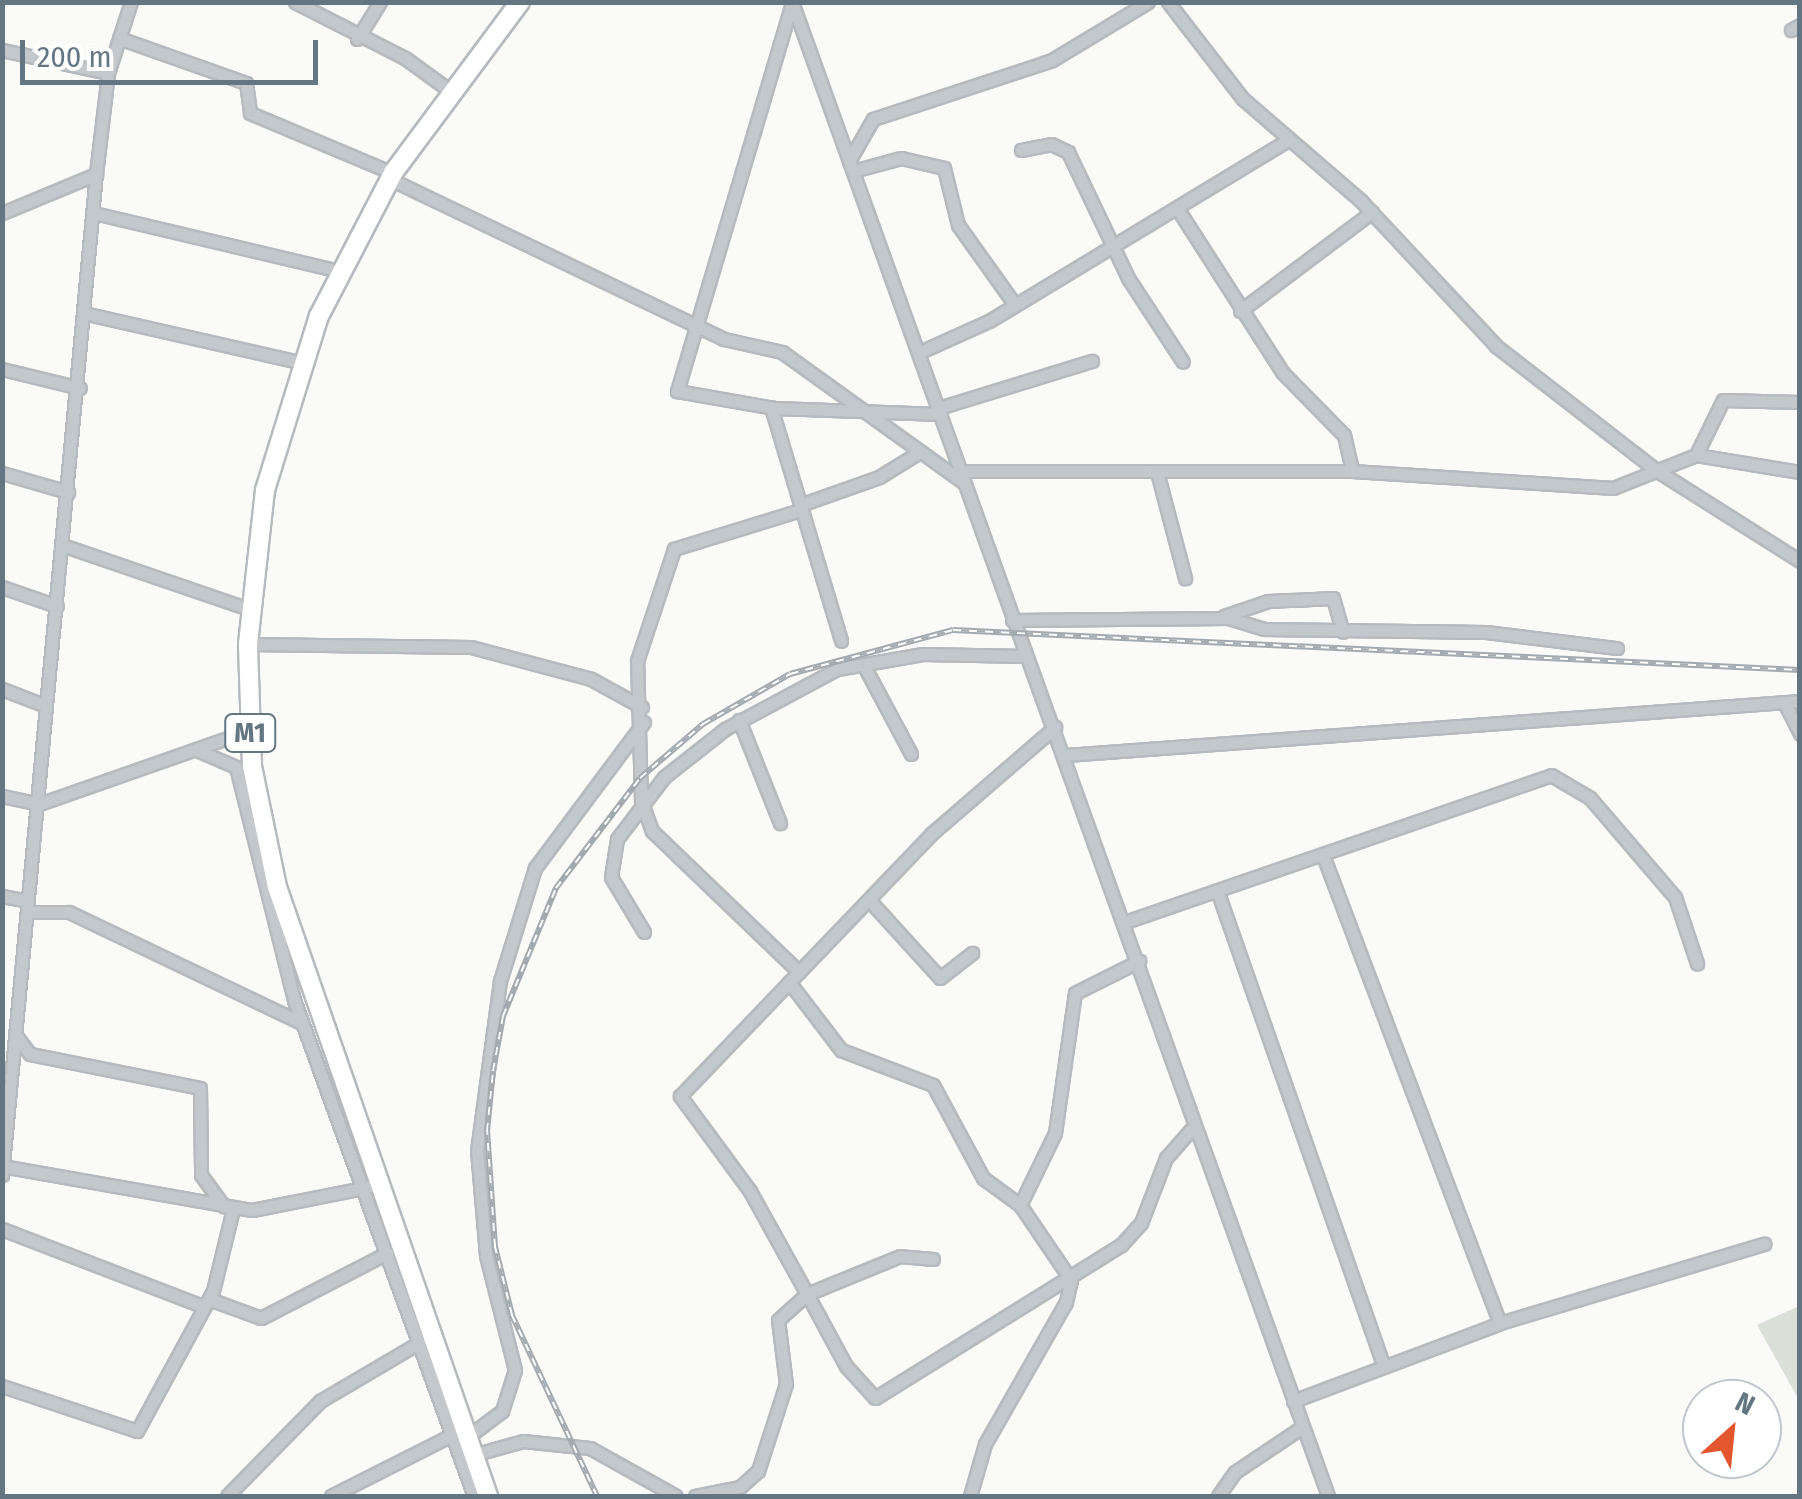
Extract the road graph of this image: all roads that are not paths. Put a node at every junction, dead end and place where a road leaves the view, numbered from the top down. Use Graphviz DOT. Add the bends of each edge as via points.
graph roads {
  1 [pos="295,2"];
  2 [pos="380,2"];
  3 [pos="520,2"];
  4 [pos="1148,2"];
  5 [pos="1168,2"];
  6 [pos="792,3"];
  7 [pos="128,4"];
  8 [pos="118,38"];
  9 [pos="357,39"];
  10 [pos="2,50"];
  11 [pos="108,74"];
  12 [pos="453,93"];
  13 [pos="1289,140"];
  14 [pos="1021,150"];
  15 [pos="851,166"];
  16 [pos="96,174"];
  17 [pos="391,176"];
  18 [pos="1177,208"];
  19 [pos="94,212"];
  20 [pos="1372,212"];
  21 [pos="2,213"];
  22 [pos="1111,246"];
  23 [pos="338,271"];
  24 [pos="1015,306"];
  25 [pos="1240,312"];
  26 [pos="88,314"];
  27 [pos="694,325"];
  28 [pos="920,352"];
  29 [pos="1092,361"];
  30 [pos="300,362"];
  31 [pos="1183,362"];
  32 [pos="2,369"];
  33 [pos="80,388"];
  34 [pos="1800,402"];
  35 [pos="770,408"];
  36 [pos="854,408"];
  37 [pos="940,411"];
  38 [pos="918,453"];
  39 [pos="1696,455"];
  40 [pos="1352,470"];
  41 [pos="1656,470"];
  42 [pos="1157,472"];
  43 [pos="1800,472"];
  44 [pos="2,473"];
  45 [pos="961,477"];
  46 [pos="68,492"];
  47 [pos="801,507"];
  48 [pos="62,544"];
  49 [pos="1800,561"];
  50 [pos="1185,578"];
  51 [pos="2,587"];
  52 [pos="57,606"];
  53 [pos="249,609"];
  54 [pos="1220,618"];
  55 [pos="1012,620"];
  56 [pos="1343,632"];
  57 [pos="840,642"];
  58 [pos="248,644"];
  59 [pos="1617,648"];
  60 [pos="1026,656"];
  61 [pos="863,664"];
  62 [pos="2,688"];
  63 [pos="1784,702"];
  64 [pos="1800,702"];
  65 [pos="46,706"];
  66 [pos="642,708"];
  67 [pos="739,720"];
  68 [pos="644,722"];
  69 [pos="1055,727"];
  70 [pos="250,730"];
  71 [pos="1800,734"];
  72 [pos="199,751"];
  73 [pos="911,754"];
  74 [pos="1066,755"];
  75 [pos="2,796"];
  76 [pos="641,800"];
  77 [pos="39,804"];
  78 [pos="780,824"];
  79 [pos="1324,858"];
  80 [pos="1218,892"];
  81 [pos="2,896"];
  82 [pos="869,900"];
  83 [pos="28,907"];
  84 [pos="1125,922"];
  85 [pos="644,932"];
  86 [pos="972,953"];
  87 [pos="1139,961"];
  88 [pos="1697,964"];
  89 [pos="799,972"];
  90 [pos="790,982"];
  91 [pos="302,1024"];
  92 [pos="17,1037"];
  93 [pos="1194,1126"];
  94 [pos="3,1166"];
  95 [pos="2,1175"];
  96 [pos="370,1187"];
  97 [pos="1020,1205"];
  98 [pos="228,1208"];
  99 [pos="2,1229"];
  100 [pos="1764,1244"];
  101 [pos="387,1253"];
  102 [pos="933,1259"];
  103 [pos="1071,1280"];
  104 [pos="807,1294"];
  105 [pos="207,1303"];
  106 [pos="1500,1323"];
  107 [pos="420,1342"];
  108 [pos="1384,1367"];
  109 [pos="2,1386"];
  110 [pos="1293,1401"];
  111 [pos="1302,1427"];
  112 [pos="464,1443"];
  113 [pos="227,1496"];
  114 [pos="331,1496"];
  115 [pos="474,1496"];
  116 [pos="488,1496"];
  117 [pos="676,1496"];
  118 [pos="695,1496"];
  119 [pos="970,1496"];
  120 [pos="1218,1496"];
  121 [pos="1328,1496"];
  1 -- 9 [label="street"];
  2 -- 9 [label="street"];
  3 -- 12 [label="main road, M1"];
  4 -- 15 [label="street" via="1052,60 874,119"];
  5 -- 13 [label="street" via="1230,84"];
  6 -- 15 [label="street"];
  6 -- 27 [label="street"];
  7 -- 8 [label="street"];
  8 -- 11 [label="street"];
  8 -- 17 [label="street" via="246,83 250,113"];
  9 -- 12 [label="street" via="405,58"];
  10 -- 11 [label="street"];
  11 -- 16 [label="street"];
  12 -- 17 [label="main road, M1"];
  13 -- 18 [label="street"];
  13 -- 20 [label="street"];
  14 -- 22 [label="street" via="1066,148"];
  15 -- 24 [label="street" via="901,158 944,168 958,226"];
  15 -- 28 [label="street"];
  16 -- 19 [label="street"];
  16 -- 21 [label="street"];
  17 -- 23 [label="main road, M1"];
  17 -- 27 [label="street"];
  18 -- 22 [label="street"];
  18 -- 25 [label="street"];
  19 -- 23 [label="street"];
  19 -- 26 [label="street"];
  20 -- 25 [label="street"];
  20 -- 41 [label="street" via="1496,346"];
  22 -- 24 [label="street"];
  22 -- 31 [label="street"];
  23 -- 30 [label="main road, M1"];
  24 -- 28 [label="street"];
  25 -- 40 [label="street" via="1292,384 1344,435"];
  26 -- 30 [label="street"];
  26 -- 33 [label="street"];
  27 -- 35 [label="street" via="678,393"];
  27 -- 36 [label="street" via="782,352"];
  28 -- 37 [label="street"];
  29 -- 37 [label="street"];
  30 -- 53 [label="main road, M1" via="264,490"];
  32 -- 33 [label="street"];
  33 -- 46 [label="street"];
  34 -- 39 [label="street" via="1723,400"];
  35 -- 36 [label="street"];
  35 -- 47 [label="street"];
  36 -- 37 [label="street"];
  36 -- 38 [label="street"];
  37 -- 45 [label="street"];
  38 -- 45 [label="street"];
  38 -- 47 [label="street" via="879,477"];
  39 -- 41 [label="street"];
  39 -- 43 [label="street"];
  40 -- 41 [label="street" via="1613,488"];
  40 -- 42 [label="street"];
  41 -- 49 [label="street"];
  42 -- 45 [label="street"];
  42 -- 50 [label="street"];
  44 -- 46 [label="street"];
  45 -- 55 [label="street"];
  46 -- 48 [label="street"];
  47 -- 57 [label="street"];
  47 -- 66 [label="street" via="674,549 638,654"];
  48 -- 52 [label="street"];
  48 -- 53 [label="street"];
  51 -- 52 [label="street"];
  52 -- 65 [label="street"];
  53 -- 58 [label="main road, M1"];
  54 -- 55 [label="street"];
  54 -- 56 [label="street" via="1264,629"];
  54 -- 56 [label="street" via="1268,601 1333,598"];
  55 -- 60 [label="street"];
  56 -- 59 [label="street" via="1486,632"];
  58 -- 66 [label="street" via="470,646 591,679"];
  58 -- 70 [label="main road, M1"];
  60 -- 61 [label="street" via="923,654"];
  60 -- 69 [label="street"];
  61 -- 67 [label="street" via="812,679"];
  61 -- 73 [label="street"];
  62 -- 65 [label="street"];
  63 -- 64 [label="street"];
  63 -- 71 [label="street"];
  63 -- 74 [label="street"];
  65 -- 77 [label="street"];
  66 -- 68 [label="street"];
  67 -- 76 [label="street"];
  67 -- 78 [label="street"];
  68 -- 76 [label="street"];
  68 -- 112 [label="street" via="535,868 500,981 478,1151 486,1255 515,1370 502,1411"];
  69 -- 74 [label="street"];
  69 -- 82 [label="street" via="970,796"];
  70 -- 72 [label="street"];
  70 -- 96 [label="main road, M1" via="277,887"];
  72 -- 77 [label="street"];
  72 -- 91 [label="street" via="236,768 270,923"];
  74 -- 84 [label="street"];
  75 -- 77 [label="street"];
  76 -- 85 [label="street" via="609,867"];
  76 -- 89 [label="street" via="663,845 739,908"];
  77 -- 83 [label="street"];
  79 -- 80 [label="street"];
  79 -- 88 [label="street" via="1552,775 1590,798 1675,896"];
  79 -- 106 [label="street"];
  80 -- 84 [label="street"];
  80 -- 108 [label="street"];
  81 -- 83 [label="street"];
  82 -- 86 [label="street" via="940,978"];
  82 -- 89 [label="street"];
  83 -- 91 [label="street" via="69,912"];
  83 -- 92 [label="street"];
  84 -- 87 [label="street"];
  87 -- 93 [label="street"];
  87 -- 97 [label="street" via="1075,994 1055,1133"];
  89 -- 90 [label="street"];
  90 -- 97 [label="street" via="848,1054 933,1085 984,1178"];
  90 -- 104 [label="street" via="679,1099 750,1191"];
  91 -- 96 [label="street"];
  92 -- 94 [label="street"];
  92 -- 98 [label="street" via="30,1054 200,1088 201,1175"];
  93 -- 103 [label="street" via="1160,1167 1131,1236"];
  93 -- 110 [label="street"];
  94 -- 95 [label="street"];
  94 -- 98 [label="street"];
  96 -- 98 [label="street" via="267,1210"];
  96 -- 101 [label="street"];
  96 -- 112 [label="main road, M1"];
  97 -- 103 [label="street"];
  98 -- 105 [label="street"];
  99 -- 105 [label="street"];
  100 -- 106 [label="street"];
  101 -- 105 [label="street" via="261,1318"];
  101 -- 107 [label="street"];
  102 -- 104 [label="street" via="900,1256"];
  103 -- 104 [label="street" via="885,1398 858,1383"];
  103 -- 119 [label="street" via="1066,1302 990,1433"];
  104 -- 118 [label="street" via="778,1320 786,1384 758,1471 740,1487"];
  105 -- 109 [label="street" via="137,1431"];
  106 -- 108 [label="street"];
  107 -- 112 [label="street"];
  107 -- 113 [label="street" via="320,1400"];
  108 -- 110 [label="street"];
  110 -- 111 [label="street"];
  111 -- 120 [label="street" via="1235,1472"];
  111 -- 121 [label="street"];
  112 -- 114 [label="street"];
  112 -- 115 [label="street"];
  112 -- 116 [label="main road, M1"];
  112 -- 117 [label="street" via="590,1448"];
}
